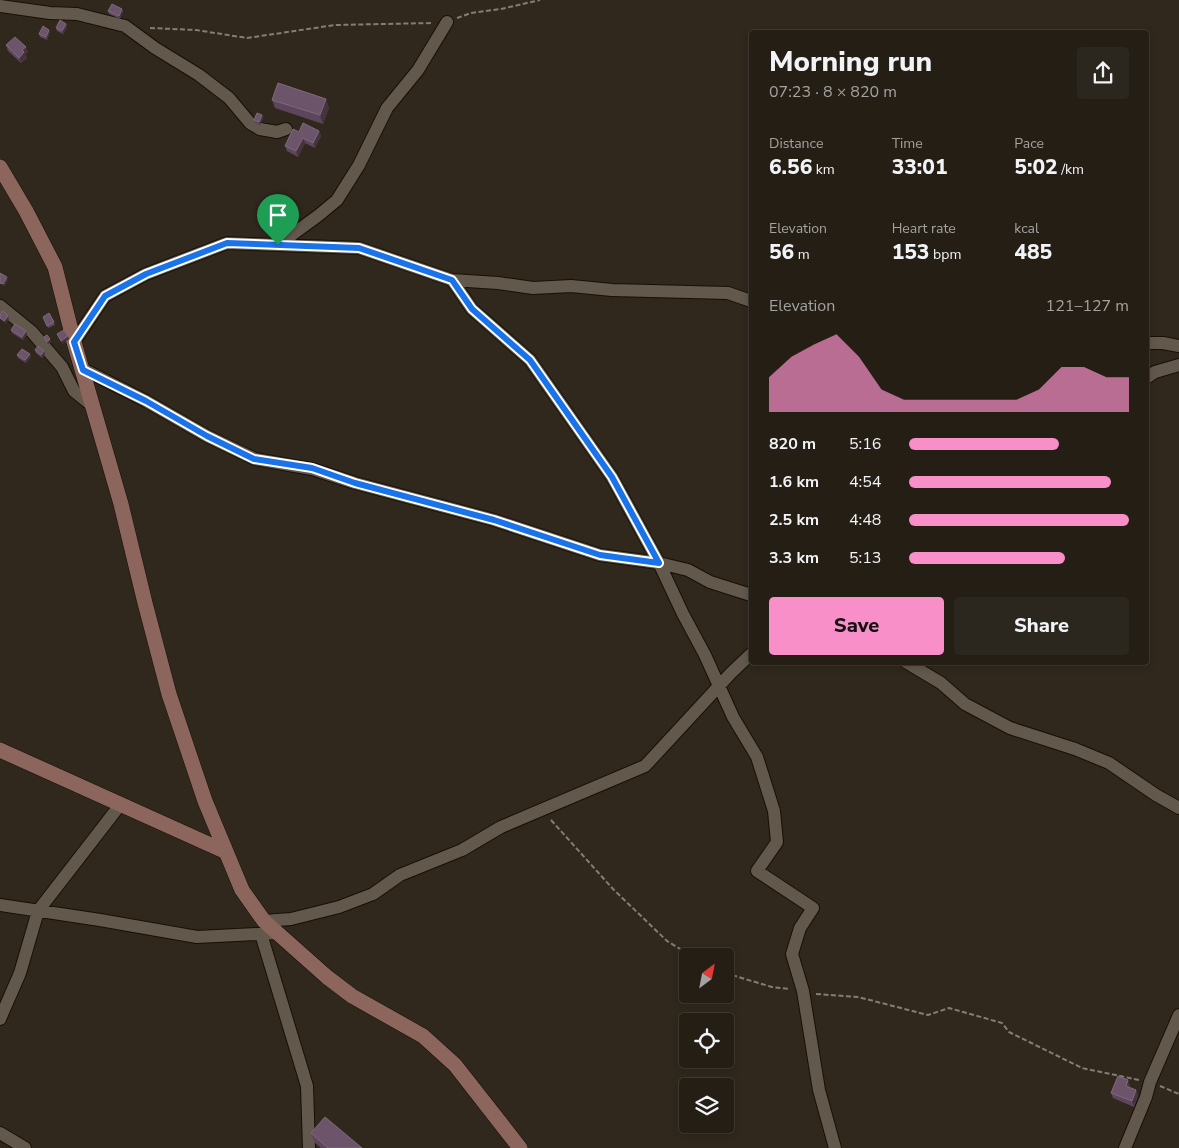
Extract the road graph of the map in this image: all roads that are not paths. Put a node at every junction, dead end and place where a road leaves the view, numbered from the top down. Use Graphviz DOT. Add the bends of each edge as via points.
graph roads {
  1 [pos="0,6"];
  2 [pos="447,22"];
  3 [pos="286,130"];
  4 [pos="0,167"];
  5 [pos="278,245"];
  6 [pos="452,280"];
  7 [pos="749,300"];
  8 [pos="0,306"];
  9 [pos="74,342"];
  10 [pos="1149,343"];
  11 [pos="1179,346"];
  12 [pos="1179,366"];
  13 [pos="83,370"];
  14 [pos="1149,376"];
  15 [pos="94,407"];
  16 [pos="659,563"];
  17 [pos="749,595"];
  18 [pos="749,656"];
  19 [pos="911,665"];
  20 [pos="719,687"];
  21 [pos="0,750"];
  22 [pos="120,805"];
  23 [pos="1179,808"];
  24 [pos="224,851"];
  25 [pos="0,905"];
  26 [pos="38,911"];
  27 [pos="263,927"];
  28 [pos="1179,1016"];
  29 [pos="0,1019"];
  30 [pos="0,1133"];
  31 [pos="25,1148"];
  32 [pos="309,1148"];
  33 [pos="520,1148"];
  34 [pos="834,1148"];
  35 [pos="1125,1148"];
  1 -- 3 [label="street" via="77,14 125,26 229,98 250,123 260,129"];
  2 -- 5 [label="street" via="418,70 387,108 359,165 337,200"];
  4 -- 9 [label="street" via="55,267"];
  5 -- 6 [label="street" via="359,248"];
  5 -- 9 [label="street" via="227,243 146,274 105,296"];
  6 -- 7 [label="street" via="533,288 571,286 728,293"];
  6 -- 16 [label="street" via="472,309 530,360 612,477"];
  8 -- 15 [label="street" via="32,332 62,367 74,391"];
  9 -- 13 [label="street"];
  10 -- 11 [label="street"];
  12 -- 14 [label="street"];
  13 -- 15 [label="street"];
  13 -- 16 [label="street" via="254,459 312,468 355,483 494,520 600,555"];
  15 -- 24 [label="street" via="169,694"];
  16 -- 17 [label="street" via="688,570 710,582"];
  16 -- 20 [label="street"];
  18 -- 20 [label="street"];
  19 -- 23 [label="street" via="941,683 964,704 1010,728 1110,763"];
  20 -- 27 [label="street" via="645,766 501,827 462,850 400,875 373,894 339,907"];
  20 -- 34 [label="street" via="757,758 774,811 777,842 757,871 813,908 800,928 792,954 803,992 819,1090"];
  21 -- 22 [label="street"];
  22 -- 24 [label="street"];
  22 -- 26 [label="street"];
  24 -- 27 [label="street"];
  25 -- 26 [label="street"];
  26 -- 27 [label="street" via="197,937"];
  26 -- 29 [label="street" via="20,973"];
  27 -- 32 [label="street" via="307,1086"];
  27 -- 33 [label="street" via="277,933 352,996 423,1036 455,1064"];
  28 -- 35 [label="street"];
  30 -- 31 [label="street"];
}
